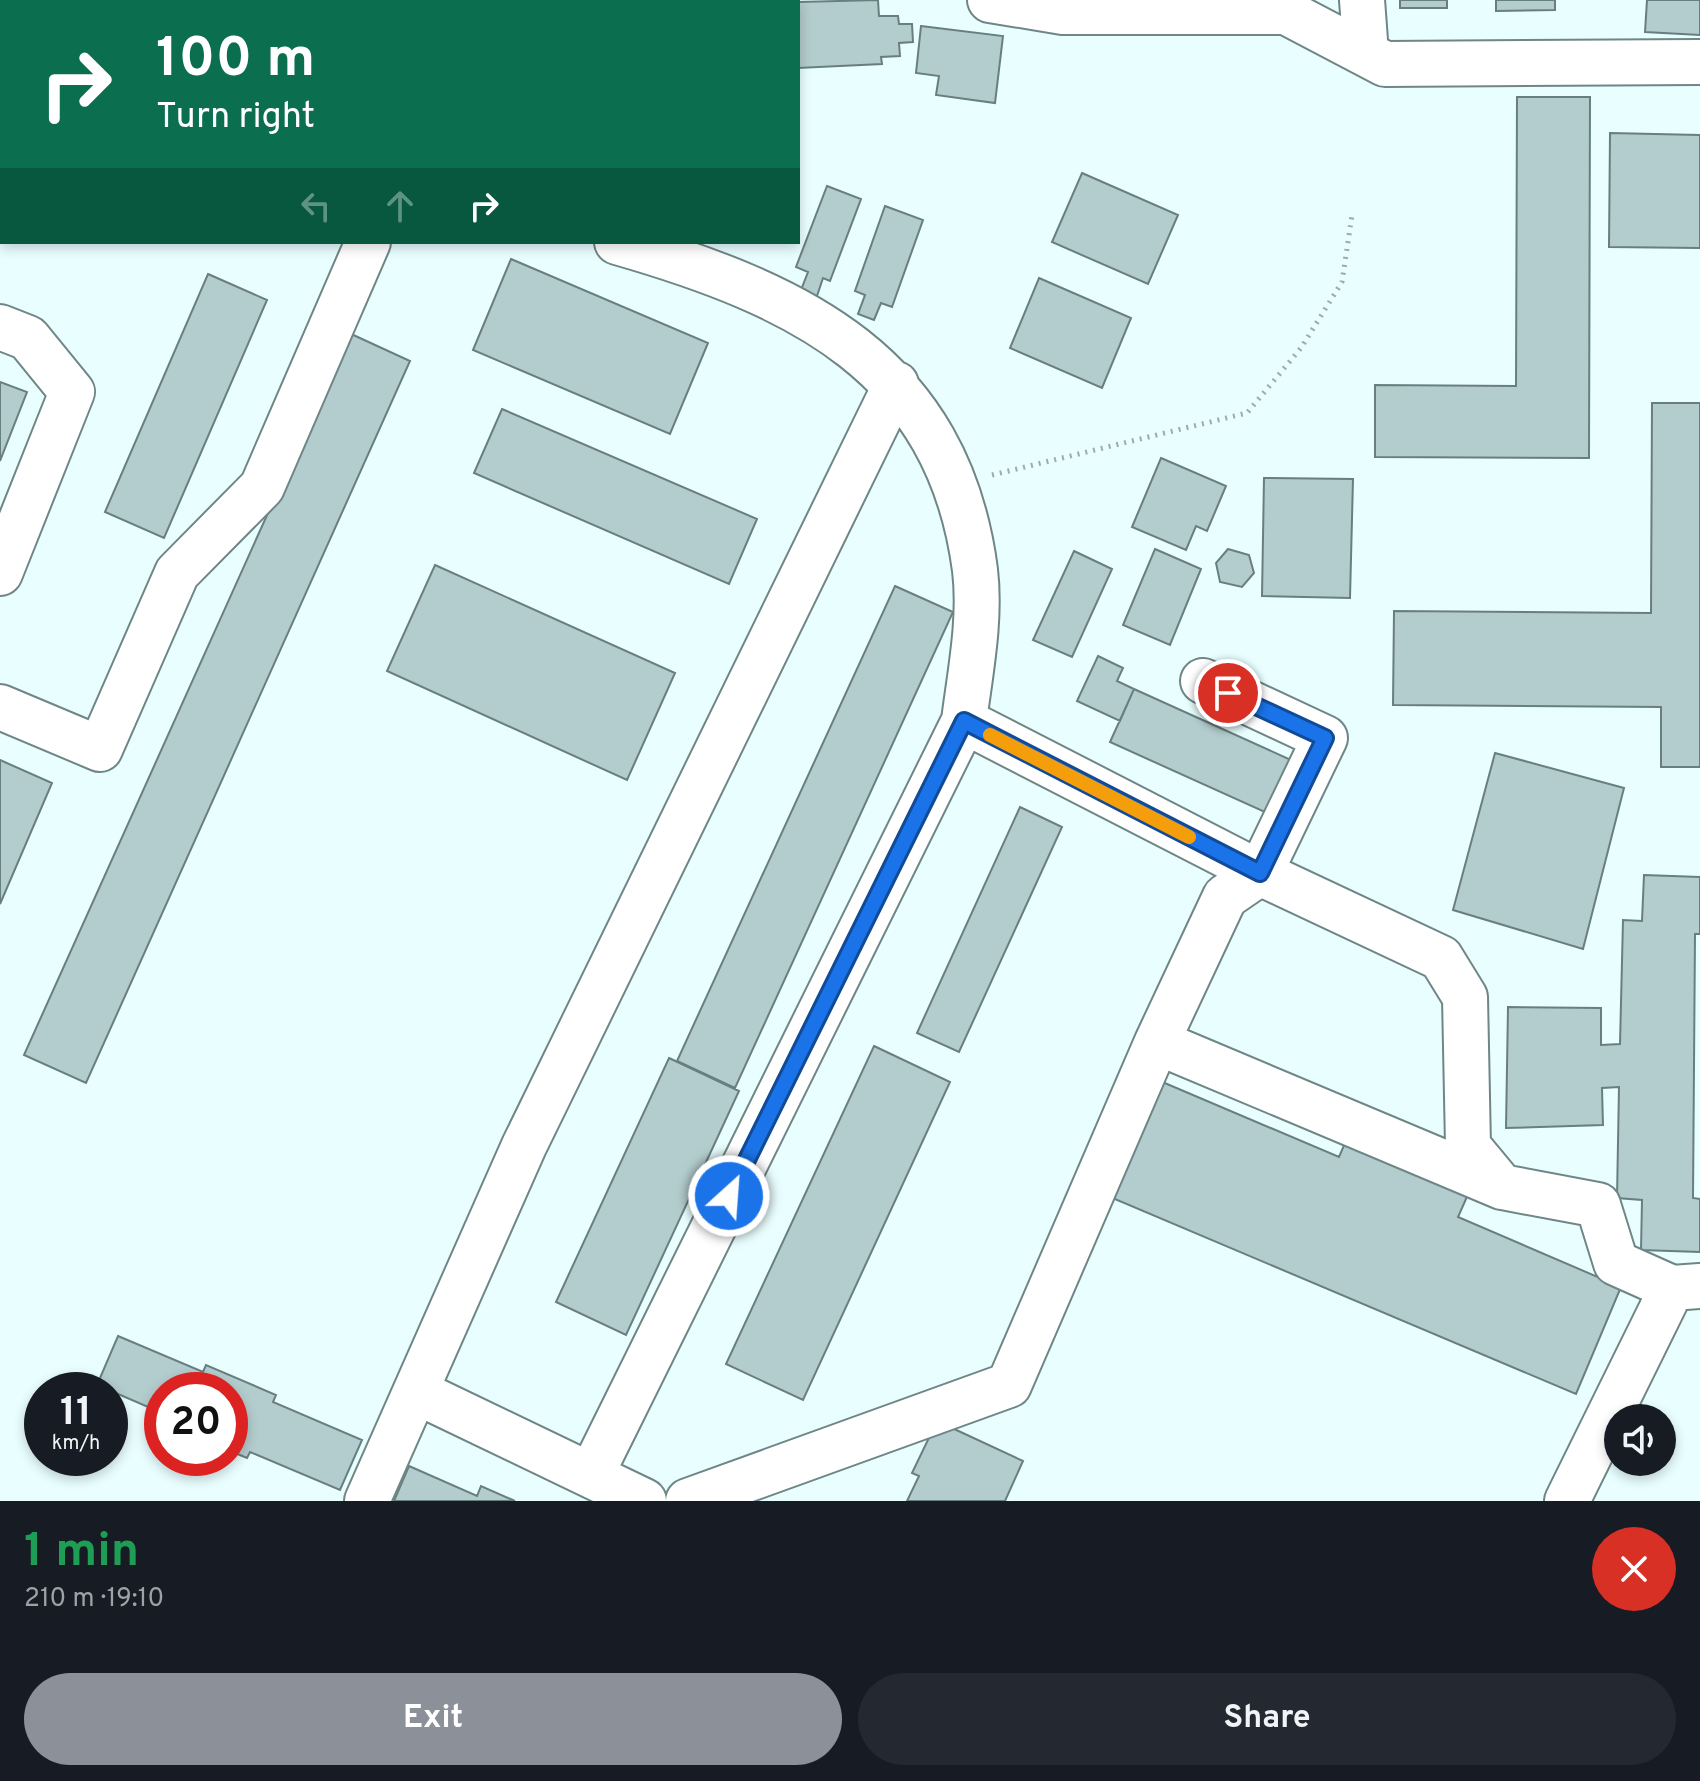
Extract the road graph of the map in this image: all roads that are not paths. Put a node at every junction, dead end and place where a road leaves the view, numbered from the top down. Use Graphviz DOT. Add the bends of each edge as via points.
graph roads {
  1 [pos="990,0"];
  2 [pos="1362,0"];
  3 [pos="1064,6"];
  4 [pos="1366,54"];
  5 [pos="1700,62"];
  6 [pos="367,244"];
  7 [pos="624,244"];
  8 [pos="0,327"];
  9 [pos="896,384"];
  10 [pos="0,573"];
  11 [pos="1203,681"];
  12 [pos="0,707"];
  13 [pos="964,721"];
  14 [pos="1260,873"];
  15 [pos="1157,1042"];
  16 [pos="1502,1187"];
  17 [pos="1686,1287"];
  18 [pos="417,1392"];
  19 [pos="591,1475"];
  20 [pos="367,1501"];
  21 [pos="644,1501"];
  22 [pos="688,1501"];
  23 [pos="1567,1501"];
  1 -- 3 [label="lane"];
  2 -- 4 [label="lane"];
  3 -- 4 [label="lane" via="1286,12"];
  4 -- 5 [label="lane" via="1385,64"];
  6 -- 12 [label="lane" via="262,487 177,573 100,749"];
  7 -- 9 [label="lane" via="696,265 758,293 836,334"];
  8 -- 10 [label="lane" via="28,338 72,392"];
  9 -- 13 [label="lane" via="922,418 956,483 975,572 975,631"];
  9 -- 18 [label="lane" via="524,1146"];
  11 -- 14 [label="lane" via="1325,738"];
  13 -- 14 [label="lane"];
  13 -- 19 [label="lane"];
  14 -- 15 [label="lane" via="1225,897"];
  14 -- 16 [label="lane" via="1441,958 1465,997 1468,1146"];
  15 -- 16 [label="lane"];
  15 -- 22 [label="lane" via="1009,1385"];
  16 -- 17 [label="lane" via="1598,1205 1616,1263"];
  17 -- 23 [label="lane"];
  18 -- 19 [label="lane"];
  18 -- 20 [label="lane"];
  19 -- 21 [label="lane"];
}
